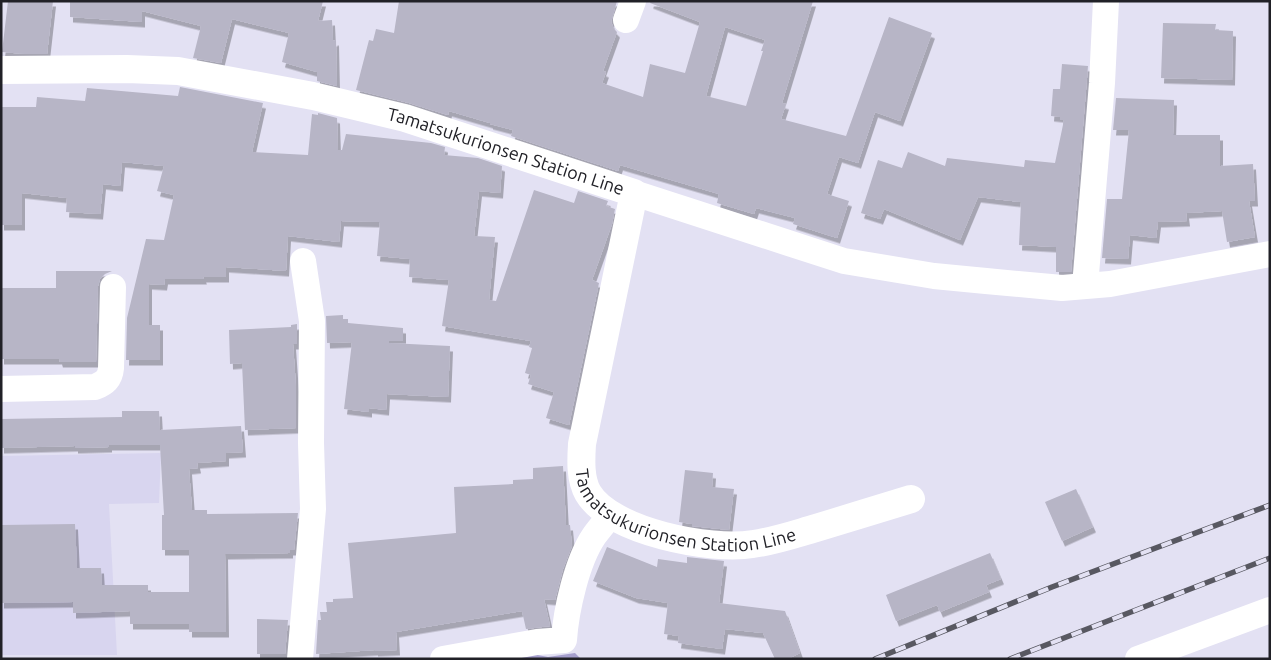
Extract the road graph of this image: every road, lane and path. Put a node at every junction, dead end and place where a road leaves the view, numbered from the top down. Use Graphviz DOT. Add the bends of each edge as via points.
graph roads {
  1 [pos="1106,1"];
  2 [pos="1,70"];
  3 [pos="634,193"];
  4 [pos="1270,254"];
  5 [pos="303,261"];
  6 [pos="1085,286"];
  7 [pos="112,287"];
  8 [pos="1,389"];
  9 [pos="911,499"];
  10 [pos="611,515"];
  11 [pos="1270,610"];
  12 [pos="300,659"];
  13 [pos="443,659"];
  14 [pos="1138,659"];
  1 -- 6 [label="street"];
  2 -- 3 [label="main road, Tamatsukurionsen Station Line" via="127,68 178,71 313,96 405,118"];
  3 -- 6 [label="street" via="844,261 934,276 1062,288"];
  3 -- 10 [label="main road, Tamatsukurionsen Station Line" via="582,444 582,469 587,491 595,503"];
  4 -- 6 [label="street" via="1156,277"];
  5 -- 12 [label="street" via="312,321 313,509"];
  7 -- 8 [label="street" via="111,368 107,380 95,387"];
  9 -- 10 [label="main road, Tamatsukurionsen Station Line" via="772,540 739,546 678,540"];
  10 -- 13 [label="street" via="593,537 576,574 564,640"];
  11 -- 14 [label="street"];
}
